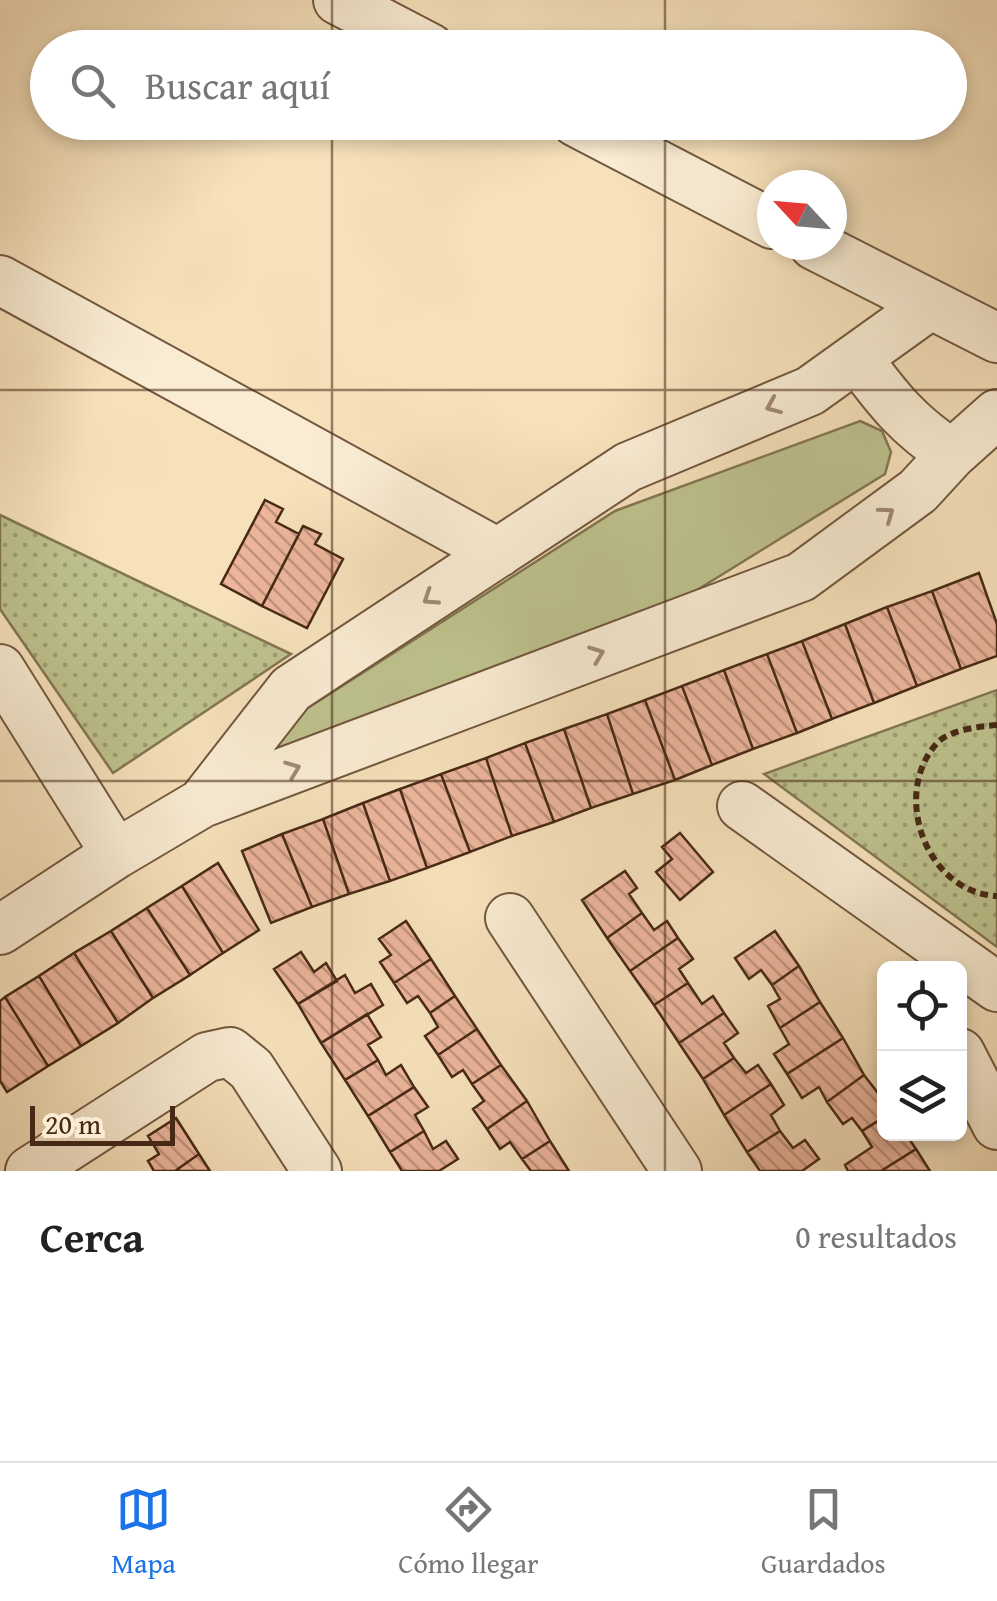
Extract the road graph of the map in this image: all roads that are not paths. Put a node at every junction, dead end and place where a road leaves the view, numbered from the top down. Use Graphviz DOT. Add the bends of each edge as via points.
graph roads {
  1 [pos="338,0"];
  2 [pos="396,30"];
  3 [pos="611,140"];
  4 [pos="757,216"];
  5 [pos="843,260"];
  6 [pos="0,280"];
  7 [pos="930,305"];
  8 [pos="997,338"];
  9 [pos="858,359"];
  10 [pos="997,414"];
  11 [pos="952,454"];
  12 [pos="498,553"];
  13 [pos="0,669"];
  14 [pos="202,803"];
  15 [pos="742,806"];
  16 [pos="116,854"];
  17 [pos="880,906"];
  18 [pos="510,918"];
  19 [pos="0,930"];
  20 [pos="911,961"];
  21 [pos="997,987"];
  22 [pos="967,1067"];
  23 [pos="997,1125"];
  24 [pos="30,1171"];
  25 [pos="317,1171"];
  26 [pos="677,1171"];
  1 -- 2 [label="street"];
  3 -- 4 [label="street"];
  5 -- 7 [label="street"];
  6 -- 12 [label="street"];
  7 -- 8 [label="street"];
  7 -- 9 [label="street"];
  9 -- 11 [label="street" via="916,430"];
  9 -- 12 [label="street, one-way" via="810,391 628,468"];
  10 -- 11 [label="street"];
  14 -- 11 [label="street, one-way" via="801,577 918,491"];
  12 -- 14 [label="street, one-way" via="291,689"];
  13 -- 16 [label="street"];
  14 -- 16 [label="street"];
  15 -- 17 [label="street"];
  16 -- 19 [label="street"];
  17 -- 20 [label="street"];
  17 -- 21 [label="street"];
  18 -- 26 [label="street"];
  22 -- 23 [label="street"];
  24 -- 25 [label="street" via="207,1057 230,1052 251,1069"];
}
